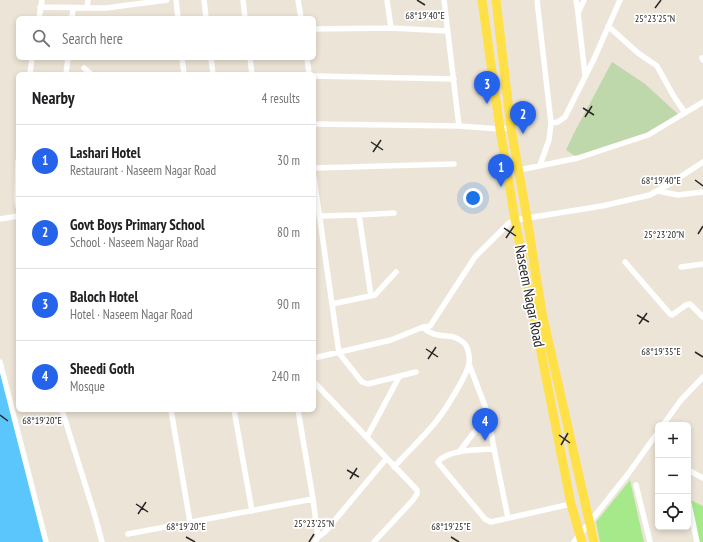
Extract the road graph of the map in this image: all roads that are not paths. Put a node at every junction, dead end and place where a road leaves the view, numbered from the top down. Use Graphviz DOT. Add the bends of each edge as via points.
graph roads {
  1 [pos="42,0"];
  2 [pos="88,0"];
  3 [pos="167,0"];
  4 [pos="176,0"];
  5 [pos="204,0"];
  6 [pos="243,0"];
  7 [pos="298,0"];
  8 [pos="387,0"];
  9 [pos="444,0"];
  10 [pos="482,0"];
  11 [pos="496,0"];
  12 [pos="537,0"];
  13 [pos="576,0"];
  14 [pos="584,0"];
  15 [pos="620,0"];
  16 [pos="119,3"];
  17 [pos="40,7"];
  18 [pos="73,8"];
  19 [pos="87,8"];
  20 [pos="578,13"];
  21 [pos="38,16"];
  22 [pos="72,16"];
  23 [pos="178,16"];
  24 [pos="206,16"];
  25 [pos="245,16"];
  26 [pos="301,16"];
  27 [pos="608,26"];
  28 [pos="391,28"];
  29 [pos="316,29"];
  30 [pos="448,31"];
  31 [pos="32,60"];
  32 [pos="68,60"];
  33 [pos="182,60"];
  34 [pos="211,60"];
  35 [pos="250,60"];
  36 [pos="307,60"];
  37 [pos="84,68"];
  38 [pos="30,72"];
  39 [pos="66,72"];
  40 [pos="89,72"];
  41 [pos="184,72"];
  42 [pos="213,72"];
  43 [pos="252,72"];
  44 [pos="309,72"];
  45 [pos="316,76"];
  46 [pos="585,76"];
  47 [pos="454,79"];
  48 [pos="703,102"];
  49 [pos="685,113"];
  50 [pos="316,124"];
  51 [pos="551,124"];
  52 [pos="459,126"];
  53 [pos="511,128"];
  54 [pos="500,129"];
  55 [pos="703,162"];
  56 [pos="454,164"];
  57 [pos="540,165"];
  58 [pos="316,168"];
  59 [pos="519,170"];
  60 [pos="316,191"];
  61 [pos="658,191"];
  62 [pos="703,192"];
  63 [pos="394,213"];
  64 [pos="359,215"];
  65 [pos="16,216"];
  66 [pos="320,216"];
  67 [pos="0,218"];
  68 [pos="528,218"];
  69 [pos="515,220"];
  70 [pos="625,262"];
  71 [pos="703,264"];
  72 [pos="681,267"];
  73 [pos="396,272"];
  74 [pos="371,296"];
  75 [pos="332,304"];
  76 [pos="703,317"];
  77 [pos="423,327"];
  78 [pos="339,353"];
  79 [pos="316,358"];
  80 [pos="0,362"];
  81 [pos="469,364"];
  82 [pos="416,372"];
  83 [pos="399,377"];
  84 [pos="703,378"];
  85 [pos="316,384"];
  86 [pos="63,412"];
  87 [pos="171,412"];
  88 [pos="234,412"];
  89 [pos="298,412"];
  90 [pos="488,414"];
  91 [pos="665,422"];
  92 [pos="655,436"];
  93 [pos="367,438"];
  94 [pos="494,449"];
  95 [pos="459,452"];
  96 [pos="386,459"];
  97 [pos="394,467"];
  98 [pos="691,472"];
  99 [pos="703,478"];
  100 [pos="636,485"];
  101 [pos="313,499"];
  102 [pos="571,504"];
  103 [pos="252,511"];
  104 [pos="691,513"];
  105 [pos="508,518"];
  106 [pos="190,522"];
  107 [pos="590,524"];
  108 [pos="128,534"];
  109 [pos="582,538"];
  110 [pos="316,539"];
  111 [pos="46,542"];
  112 [pos="102,542"];
  113 [pos="374,542"];
  114 [pos="574,542"];
  115 [pos="594,542"];
  116 [pos="650,542"];
  117 [pos="697,542"];
  1 -- 17 [label="street"];
  2 -- 19 [label="street"];
  3 -- 16 [label="street"];
  4 -- 23 [label="street"];
  5 -- 24 [label="street"];
  6 -- 25 [label="street"];
  7 -- 26 [label="street"];
  8 -- 28 [label="street"];
  9 -- 30 [label="street"];
  10 -- 54 [label="main road, Naseem Nagar Road"];
  11 -- 53 [label="main road, Naseem Nagar Road"];
  12 -- 51 [label="street"];
  13 -- 20 [label="street"];
  14 -- 20 [label="street"];
  15 -- 27 [label="street"];
  16 -- 19 [label="street" via="106,8"];
  17 -- 18 [label="street"];
  17 -- 21 [label="street"];
  18 -- 19 [label="street"];
  18 -- 22 [label="street"];
  20 -- 46 [label="street"];
  27 -- 46 [label="street"];
  27 -- 49 [label="street" via="657,66"];
  28 -- 29 [label="street"];
  28 -- 30 [label="street"];
  30 -- 47 [label="street"];
  31 -- 38 [label="street"];
  32 -- 39 [label="street"];
  33 -- 41 [label="street"];
  34 -- 42 [label="street"];
  35 -- 43 [label="street"];
  36 -- 44 [label="street"];
  37 -- 40 [label="street"];
  45 -- 47 [label="street"];
  46 -- 51 [label="street" via="565,117"];
  47 -- 52 [label="street"];
  48 -- 49 [label="street"];
  49 -- 57 [label="street" via="648,135 578,158"];
  50 -- 52 [label="street"];
  51 -- 57 [label="street" via="549,140"];
  52 -- 54 [label="street"];
  53 -- 54 [label="street"];
  53 -- 59 [label="main road, Naseem Nagar Road"];
  54 -- 69 [label="main road, Naseem Nagar Road"];
  55 -- 61 [label="street"];
  56 -- 58 [label="street"];
  57 -- 59 [label="street"];
  59 -- 68 [label="main road, Naseem Nagar Road"];
  60 -- 66 [label="street"];
  61 -- 62 [label="street" via="678,195"];
  61 -- 68 [label="street" via="602,206"];
  63 -- 64 [label="street"];
  64 -- 66 [label="street"];
  64 -- 74 [label="street"];
  65 -- 67 [label="street"];
  66 -- 75 [label="street"];
  68 -- 69 [label="street"];
  68 -- 107 [label="main road, Naseem Nagar Road" via="542,313"];
  69 -- 77 [label="street" via="475,257 433,322 430,326"];
  69 -- 102 [label="main road, Naseem Nagar Road"];
  70 -- 76 [label="street" via="670,314 690,304"];
  71 -- 72 [label="street"];
  73 -- 74 [label="street" via="382,289"];
  74 -- 75 [label="street"];
  75 -- 78 [label="street"];
  77 -- 78 [label="street" via="391,340"];
  77 -- 81 [label="street" via="432,333 452,336 464,343"];
  78 -- 79 [label="street"];
  78 -- 83 [label="street" via="362,382 374,384"];
  80 -- 111 [label="street"];
  81 -- 90 [label="street"];
  81 -- 97 [label="street" via="437,420"];
  82 -- 83 [label="street"];
  83 -- 93 [label="street"];
  84 -- 91 [label="street" via="681,400"];
  85 -- 93 [label="street"];
  86 -- 112 [label="street"];
  87 -- 106 [label="street"];
  88 -- 103 [label="street"];
  89 -- 101 [label="street"];
  90 -- 94 [label="street"];
  90 -- 95 [label="street"];
  92 -- 107 [label="street"];
  93 -- 96 [label="street"];
  94 -- 95 [label="street"];
  94 -- 105 [label="street"];
  95 -- 105 [label="street" via="438,462 484,519 491,522"];
  96 -- 97 [label="street"];
  96 -- 110 [label="street" via="325,532"];
  97 -- 113 [label="street" via="417,490 417,494"];
  98 -- 99 [label="street"];
  100 -- 116 [label="street"];
  101 -- 103 [label="street"];
  101 -- 110 [label="street"];
  102 -- 105 [label="street"];
  102 -- 109 [label="main road, Naseem Nagar Road"];
  103 -- 106 [label="street"];
  104 -- 117 [label="street"];
  106 -- 108 [label="street"];
  107 -- 109 [label="street"];
  107 -- 115 [label="main road, Naseem Nagar Road"];
  109 -- 114 [label="street"];
}
